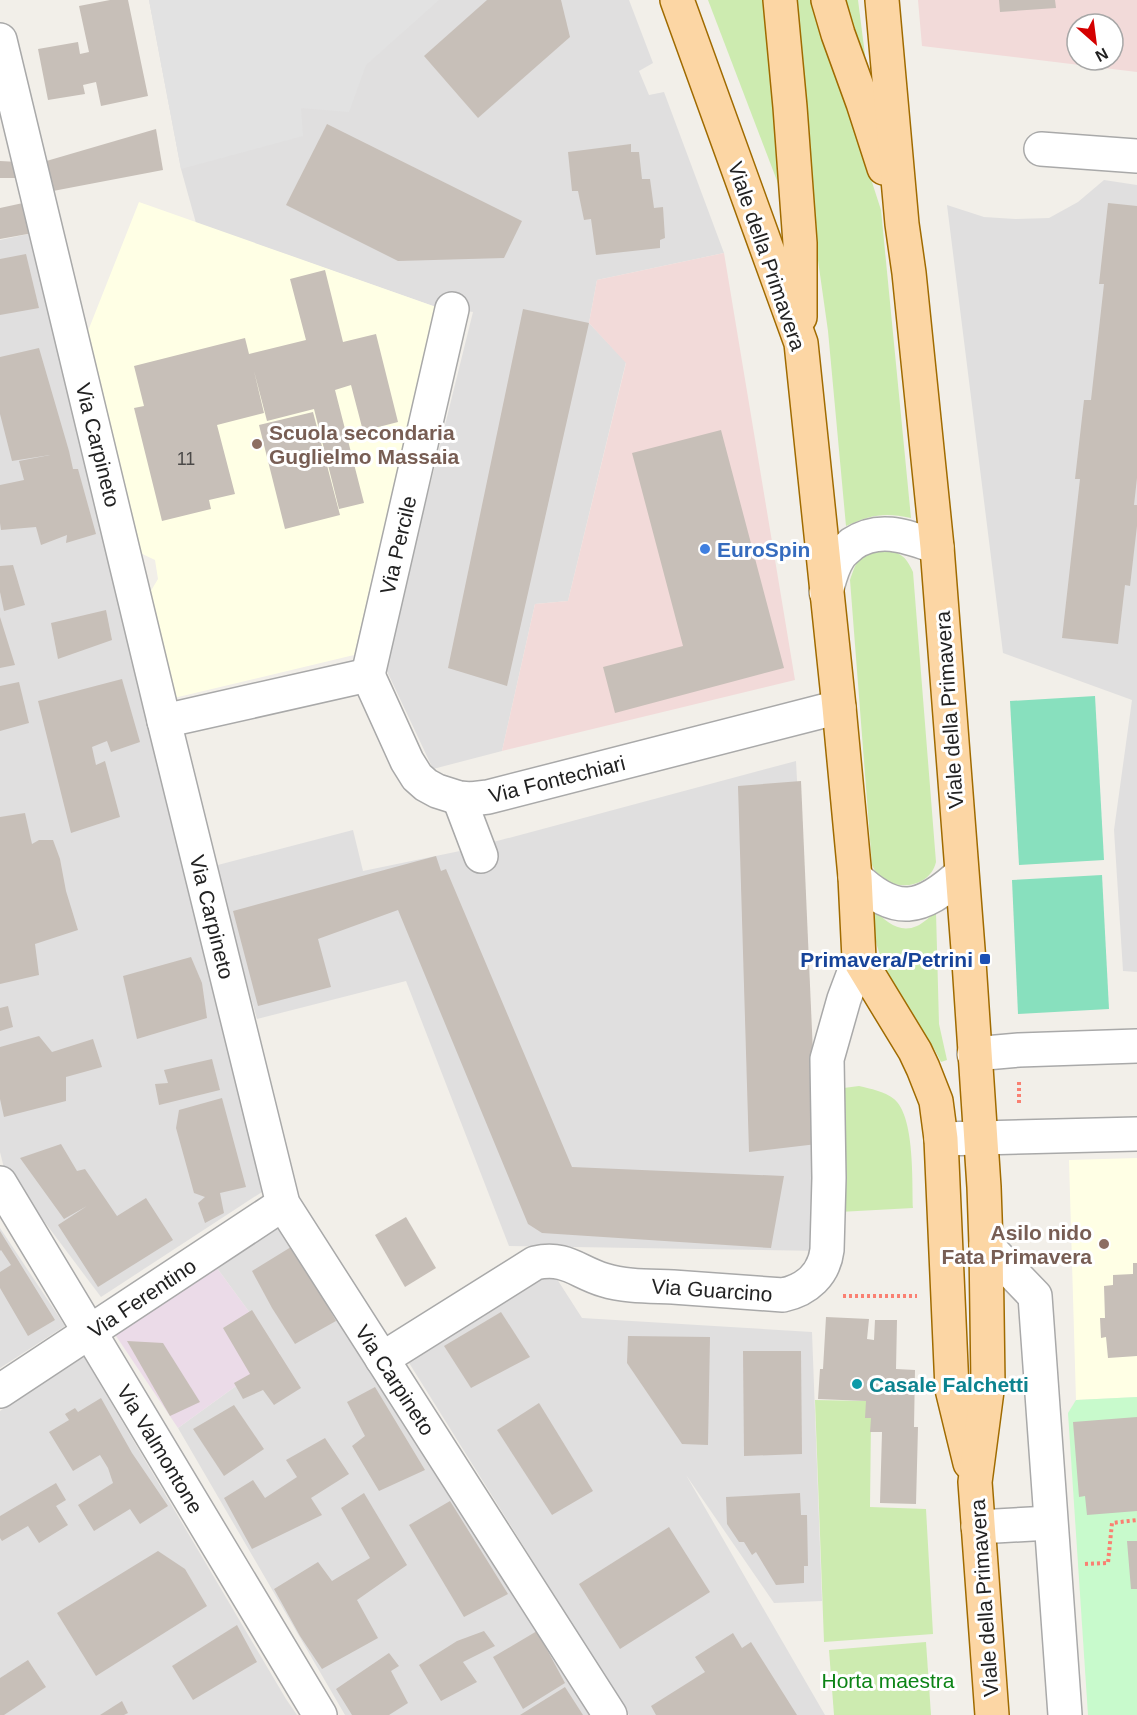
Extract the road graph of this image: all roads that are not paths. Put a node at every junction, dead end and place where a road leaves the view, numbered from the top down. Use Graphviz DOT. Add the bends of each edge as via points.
graph roads {
  1 [pos="677,0"];
  2 [pos="780,0"];
  3 [pos="828,0"];
  4 [pos="882,0"];
  5 [pos="0,40"];
  6 [pos="1041,149"];
  7 [pos="1137,156"];
  8 [pos="902,224"];
  9 [pos="452,309"];
  10 [pos="801,343"];
  11 [pos="937,547"];
  12 [pos="826,592"];
  13 [pos="368,675"];
  14 [pos="839,707"];
  15 [pos="164,721"];
  16 [pos="459,798"];
  17 [pos="481,856"];
  18 [pos="961,874"];
  19 [pos="855,877"];
  20 [pos="859,959"];
  21 [pos="1137,1046"];
  22 [pos="974,1054"];
  23 [pos="1137,1134"];
  24 [pos="980,1138"];
  25 [pos="941,1139"];
  26 [pos="0,1183"];
  27 [pos="283,1204"];
  28 [pos="986,1245"];
  29 [pos="89,1333"];
  30 [pos="382,1359"];
  31 [pos="0,1391"];
  32 [pos="975,1482"];
  33 [pos="1050,1523"];
  34 [pos="978,1527"];
  35 [pos="320,1715"];
  36 [pos="610,1715"];
  37 [pos="992,1715"];
  38 [pos="1065,1715"];
  1 -- 10 [label="main road, Viale della Primavera"];
  2 -- 10 [label="main road" via="800,243"];
  3 -- 8 [label="main road"];
  4 -- 8 [label="main road, Viale della Primavera"];
  5 -- 15 [label="street, Via Carpineto"];
  6 -- 7 [label="street"];
  8 -- 11 [label="main road, Viale della Primavera"];
  9 -- 13 [label="street, Via Percile"];
  10 -- 12 [label="main road, Viale della Primavera"];
  11 -- 12 [label="street, Viale della Primavera" via="893,533 866,536 838,557"];
  11 -- 18 [label="main road, Viale della Primavera"];
  12 -- 14 [label="main road, Viale della Primavera"];
  13 -- 15 [label="street"];
  13 -- 16 [label="street, Via Fontechiari" via="412,770 426,785"];
  14 -- 16 [label="street, Via Fontechiari" via="488,797"];
  14 -- 19 [label="main road, Viale della Primavera"];
  15 -- 27 [label="street, Via Carpineto"];
  16 -- 17 [label="street"];
  18 -- 19 [label="street" via="935,895 907,904 878,897"];
  18 -- 22 [label="main road, Viale della Primavera"];
  19 -- 20 [label="main road, Viale della Primavera"];
  20 -- 25 [label="main road, Viale della Primavera" via="923,1068 936,1101"];
  20 -- 30 [label="street, Via Guarcino" via="827,1059 827,1250 813,1280 794,1293 783,1295 642,1285 607,1281 567,1263 545,1260"];
  21 -- 22 [label="street"];
  22 -- 24 [label="main road, Viale della Primavera"];
  23 -- 24 [label="street"];
  24 -- 25 [label="street"];
  24 -- 28 [label="main road, Viale della Primavera"];
  25 -- 32 [label="main road, Viale della Primavera" via="952,1389"];
  26 -- 29 [label="street, Via Valmontone"];
  27 -- 29 [label="street, Via Ferentino"];
  27 -- 30 [label="street, Via Carpineto"];
  28 -- 32 [label="main road, Viale della Primavera" via="988,1383"];
  28 -- 33 [label="street" via="1035,1296"];
  29 -- 31 [label="street, Via Ferentino"];
  29 -- 35 [label="street, Via Valmontone"];
  30 -- 36 [label="street, Via Carpineto"];
  32 -- 34 [label="main road, Viale della Primavera"];
  33 -- 34 [label="street"];
  33 -- 38 [label="street"];
  34 -- 37 [label="main road, Viale della Primavera"];
}
